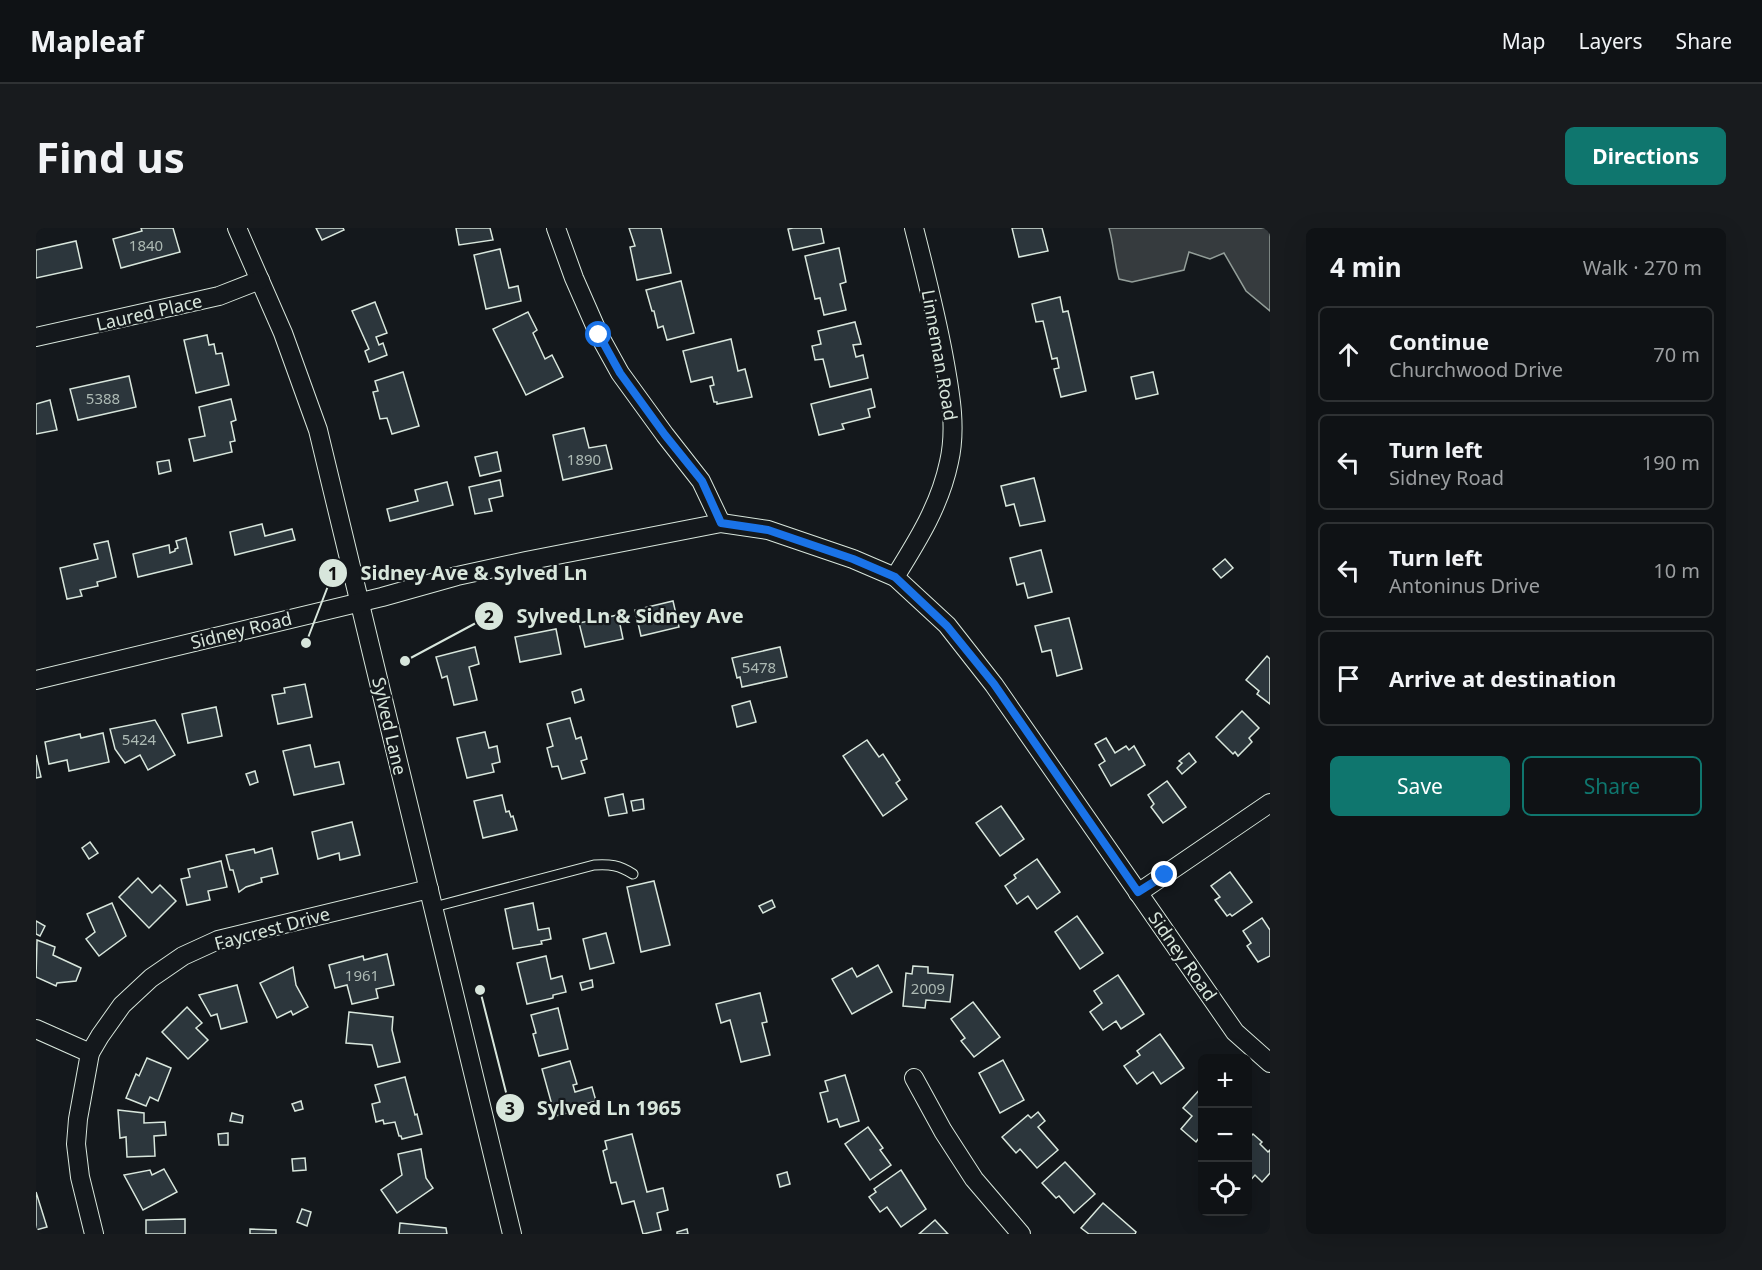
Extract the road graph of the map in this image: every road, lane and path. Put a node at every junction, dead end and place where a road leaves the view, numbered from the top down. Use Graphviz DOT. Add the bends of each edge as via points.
graph roads {
  1 [pos="237,228"];
  2 [pos="556,228"];
  3 [pos="914,228"];
  4 [pos="260,280"];
  5 [pos="36,337"];
  6 [pos="721,523"];
  7 [pos="895,577"];
  8 [pos="361,601"];
  9 [pos="36,680"];
  10 [pos="1270,803"];
  11 [pos="633,874"];
  12 [pos="429,889"];
  13 [pos="1138,892"];
  14 [pos="434,907"];
  15 [pos="36,1029"];
  16 [pos="90,1053"];
  17 [pos="1270,1063"];
  18 [pos="914,1078"];
  19 [pos="94,1234"];
  20 [pos="512,1234"];
  21 [pos="1021,1234"];
  1 -- 4 [label="street, Sylved Lane"];
  2 -- 6 [label="street" via="573,278 620,373 702,481"];
  3 -- 7 [label="street, Linneman Road" via="940,336 952,398 953,429 941,491 926,528"];
  4 -- 5 [label="street, Laured Place" via="219,296"];
  4 -- 8 [label="street, Sylved Lane" via="318,430"];
  6 -- 7 [label="street, Sidney Road" via="768,530"];
  6 -- 8 [label="street, Sidney Road" via="457,576"];
  7 -- 13 [label="street, Sidney Road" via="947,626 994,684"];
  8 -- 9 [label="street, Sidney Road"];
  8 -- 12 [label="street, Sylved Lane"];
  10 -- 13 [label="street"];
  11 -- 14 [label="lane" via="621,866 594,865"];
  12 -- 14 [label="street, Sylved Lane"];
  12 -- 16 [label="street, Faycrest Drive" via="218,940 183,956 122,1005"];
  13 -- 17 [label="street, Sidney Road" via="1235,1032"];
  14 -- 20 [label="street, Sylved Lane"];
  15 -- 16 [label="street"];
  16 -- 19 [label="street, Faycrest Drive" via="76,1144"];
  18 -- 21 [label="street" via="974,1179"];
}
